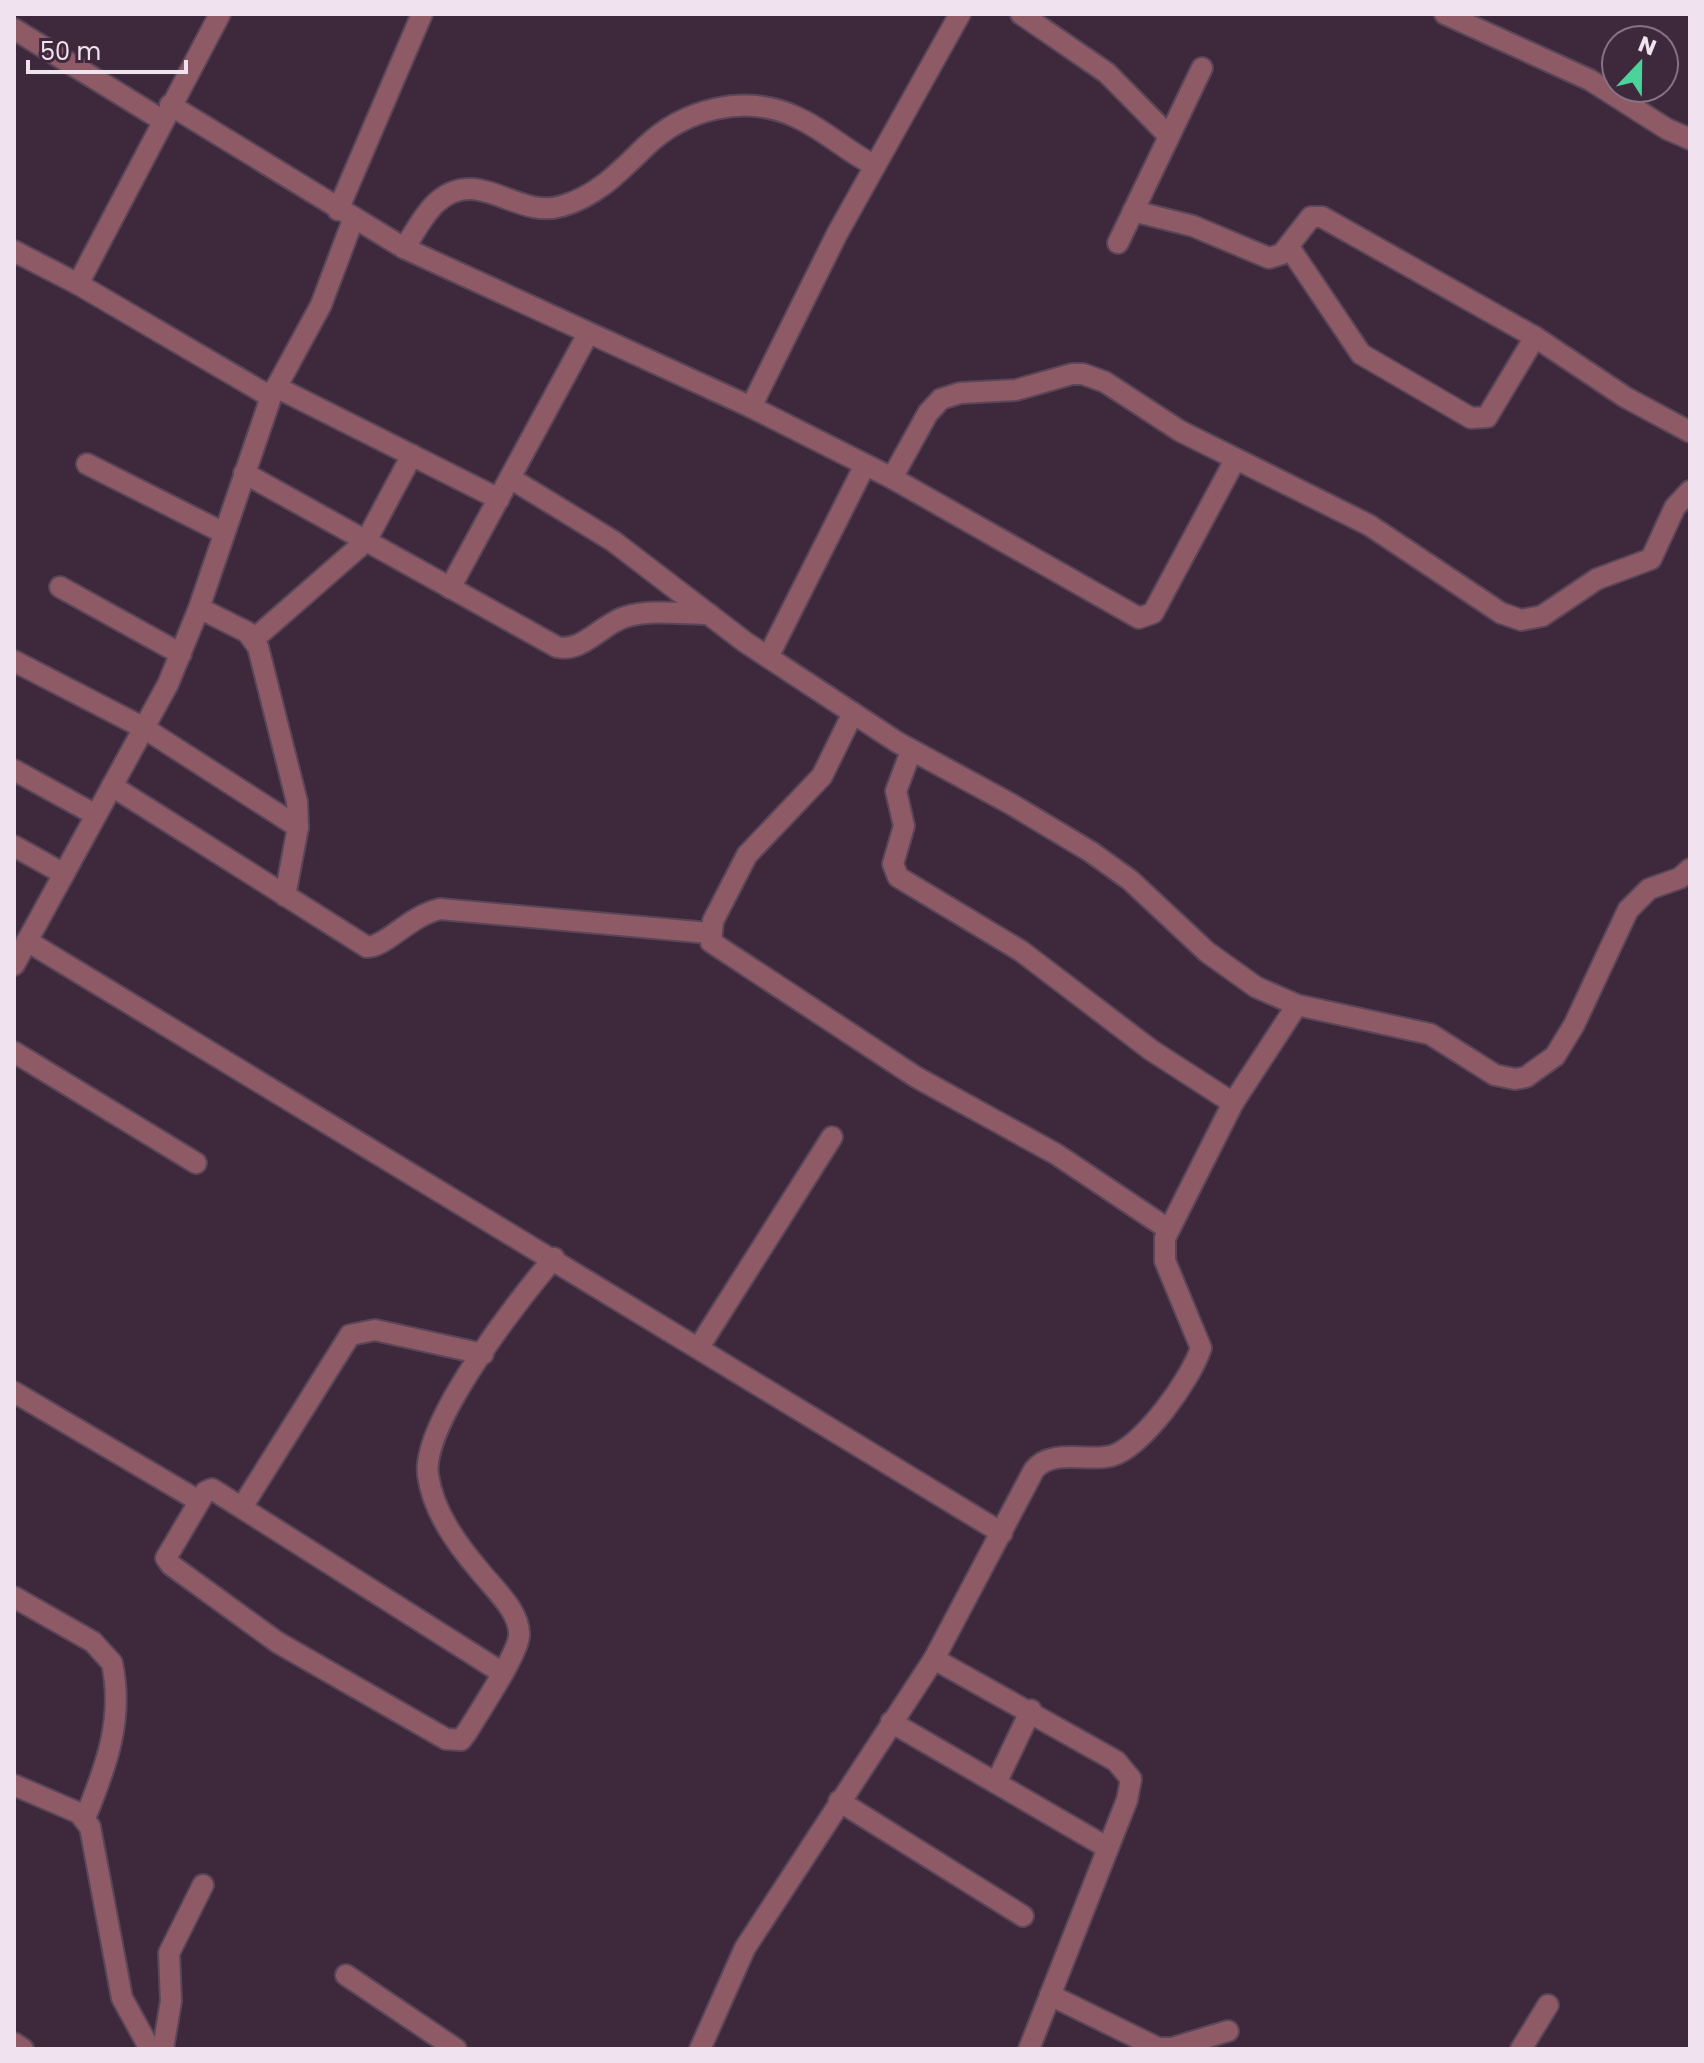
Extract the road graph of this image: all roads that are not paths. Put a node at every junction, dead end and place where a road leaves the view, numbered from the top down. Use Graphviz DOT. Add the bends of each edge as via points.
graph roads {
  1 [pos="220,14"];
  2 [pos="422,14"];
  3 [pos="960,14"];
  4 [pos="1021,14"];
  5 [pos="1445,14"];
  6 [pos="14,29"];
  7 [pos="1202,68"];
  8 [pos="166,113"];
  9 [pos="1167,134"];
  10 [pos="1690,139"];
  11 [pos="874,165"];
  12 [pos="1133,211"];
  13 [pos="346,215"];
  14 [pos="1118,243"];
  15 [pos="1289,247"];
  16 [pos="404,248"];
  17 [pos="14,251"];
  18 [pos="78,284"];
  19 [pos="588,334"];
  20 [pos="1535,337"];
  21 [pos="273,392"];
  22 [pos="751,407"];
  23 [pos="1690,432"];
  24 [pos="412,455"];
  25 [pos="1235,460"];
  26 [pos="87,464"];
  27 [pos="865,465"];
  28 [pos="244,473"];
  29 [pos="510,478"];
  30 [pos="892,478"];
  31 [pos="1690,491"];
  32 [pos="499,499"];
  33 [pos="224,533"];
  34 [pos="366,541"];
  35 [pos="60,587"];
  36 [pos="450,588"];
  37 [pos="199,608"];
  38 [pos="709,614"];
  39 [pos="254,639"];
  40 [pos="181,654"];
  41 [pos="768,657"];
  42 [pos="14,661"];
  43 [pos="853,713"];
  44 [pos="144,728"];
  45 [pos="911,751"];
  46 [pos="14,770"];
  47 [pos="112,786"];
  48 [pos="96,815"];
  49 [pos="298,827"];
  50 [pos="14,846"];
  51 [pos="1690,869"];
  52 [pos="64,874"];
  53 [pos="285,896"];
  54 [pos="709,933"];
  55 [pos="27,941"];
  56 [pos="14,965"];
  57 [pos="1297,1005"];
  58 [pos="14,1052"];
  59 [pos="1233,1103"];
  60 [pos="832,1137"];
  61 [pos="196,1163"];
  62 [pos="1168,1229"];
  63 [pos="554,1258"];
  64 [pos="699,1347"];
  65 [pos="483,1354"];
  66 [pos="14,1392"];
  67 [pos="199,1501"];
  68 [pos="242,1507"];
  69 [pos="1002,1533"];
  70 [pos="14,1597"];
  71 [pos="934,1659"];
  72 [pos="501,1672"];
  73 [pos="1031,1710"];
  74 [pos="891,1722"];
  75 [pos="996,1783"];
  76 [pos="14,1785"];
  77 [pos="839,1801"];
  78 [pos="85,1818"];
  79 [pos="1108,1848"];
  80 [pos="203,1885"];
  81 [pos="1023,1916"];
  82 [pos="346,1975"];
  83 [pos="1050,1995"];
  84 [pos="1548,2005"];
  85 [pos="1228,2031"];
  86 [pos="14,2043"];
  87 [pos="23,2049"];
  88 [pos="150,2049"];
  89 [pos="163,2049"];
  90 [pos="456,2049"];
  91 [pos="700,2049"];
  92 [pos="1029,2049"];
  93 [pos="1521,2049"];
  1 -- 8 [label="street"];
  2 -- 13 [label="street"];
  3 -- 11 [label="street"];
  4 -- 9 [label="street" via="1107,73"];
  5 -- 10 [label="street" via="1590,80"];
  6 -- 8 [label="street"];
  7 -- 9 [label="street"];
  8 -- 13 [label="street"];
  8 -- 18 [label="street"];
  9 -- 12 [label="street"];
  11 -- 16 [label="street" via="798,118 775,109 723,104 673,125 578,202 534,208 486,189 453,191 434,204"];
  11 -- 22 [label="street"];
  12 -- 14 [label="street"];
  12 -- 15 [label="street" via="1193,226 1262,257 1276,257"];
  13 -- 16 [label="street"];
  13 -- 21 [label="street" via="321,305"];
  15 -- 20 [label="street" via="1311,217 1322,217"];
  15 -- 20 [label="street" via="1361,354 1471,418 1487,417"];
  16 -- 19 [label="street"];
  17 -- 18 [label="street"];
  18 -- 21 [label="street"];
  19 -- 22 [label="street"];
  19 -- 29 [label="street"];
  20 -- 23 [label="street" via="1625,397"];
  21 -- 24 [label="street"];
  21 -- 28 [label="street"];
  22 -- 27 [label="street"];
  24 -- 32 [label="street"];
  24 -- 34 [label="street"];
  25 -- 30 [label="street" via="1105,382 1072,374 1032,387 941,399"];
  25 -- 30 [label="street" via="1153,613 1143,619"];
  25 -- 31 [label="street" via="1369,525 1501,613 1521,620 1542,616 1597,579 1651,559 1675,507"];
  26 -- 33 [label="street"];
  27 -- 30 [label="street"];
  27 -- 41 [label="street"];
  28 -- 33 [label="street"];
  28 -- 34 [label="street"];
  29 -- 32 [label="street"];
  29 -- 38 [label="street" via="613,541"];
  32 -- 36 [label="street"];
  33 -- 37 [label="street"];
  34 -- 36 [label="street"];
  34 -- 39 [label="street"];
  35 -- 40 [label="street"];
  36 -- 38 [label="street" via="563,649 634,615"];
  37 -- 39 [label="street"];
  37 -- 40 [label="street"];
  38 -- 41 [label="street"];
  39 -- 49 [label="street" via="294,789"];
  40 -- 44 [label="street"];
  41 -- 43 [label="street"];
  42 -- 44 [label="street"];
  43 -- 45 [label="street"];
  43 -- 54 [label="street" via="822,776 747,855"];
  44 -- 47 [label="street"];
  44 -- 49 [label="street"];
  45 -- 57 [label="street" via="1079,844 1130,880 1231,972"];
  45 -- 59 [label="street" via="896,791 904,826 893,864 898,877 1009,944 1151,1050"];
  46 -- 48 [label="street"];
  47 -- 48 [label="street"];
  47 -- 53 [label="street"];
  48 -- 52 [label="street"];
  49 -- 53 [label="street"];
  50 -- 52 [label="street"];
  51 -- 57 [label="street" via="1649,889 1628,910 1574,1025 1555,1056 1526,1077 1495,1075 1417,1030"];
  52 -- 55 [label="street"];
  53 -- 54 [label="street" via="367,947 380,945 412,918 440,909"];
  54 -- 62 [label="street" via="715,946 916,1077 1056,1154"];
  55 -- 56 [label="street"];
  55 -- 63 [label="street"];
  57 -- 59 [label="street"];
  58 -- 61 [label="street"];
  59 -- 62 [label="street"];
  60 -- 64 [label="street"];
  62 -- 69 [label="street" via="1165,1261 1198,1337 1199,1353 1168,1406 1123,1451 1041,1462"];
  63 -- 64 [label="street"];
  63 -- 65 [label="street"];
  64 -- 69 [label="street"];
  65 -- 68 [label="street" via="375,1330 350,1335"];
  65 -- 72 [label="street" via="442,1419 430,1448 428,1474 443,1520 518,1623 519,1639"];
  66 -- 67 [label="street"];
  67 -- 68 [label="street" via="212,1489"];
  67 -- 72 [label="street" via="167,1551 171,1565 277,1642 368,1696 459,1742"];
  68 -- 72 [label="street"];
  69 -- 71 [label="street"];
  70 -- 78 [label="street" via="93,1642 112,1663 114,1731"];
  71 -- 73 [label="street"];
  71 -- 74 [label="street"];
  73 -- 75 [label="street"];
  73 -- 79 [label="street" via="1129,1773 1127,1800"];
  74 -- 75 [label="street"];
  74 -- 77 [label="street"];
  75 -- 79 [label="street"];
  76 -- 78 [label="street"];
  77 -- 81 [label="street"];
  77 -- 91 [label="street" via="745,1948"];
  78 -- 88 [label="street" via="94,1840 122,1998"];
  79 -- 83 [label="street"];
  80 -- 89 [label="street" via="169,1953 171,2001"];
  82 -- 90 [label="street"];
  83 -- 85 [label="street" via="1158,2048"];
  83 -- 92 [label="street"];
  84 -- 93 [label="street"];
  86 -- 87 [label="street"];
}
